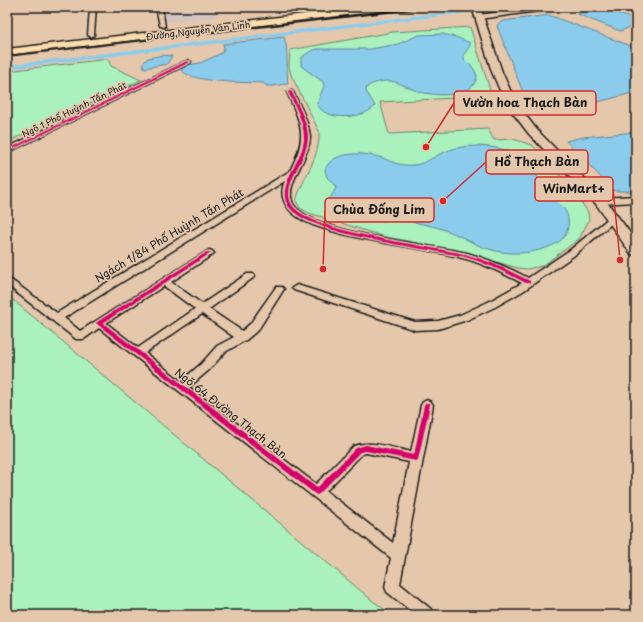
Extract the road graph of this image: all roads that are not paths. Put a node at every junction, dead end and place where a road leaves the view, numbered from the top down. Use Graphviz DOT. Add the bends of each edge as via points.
graph roads {
  1 [pos="93,7"];
  2 [pos="159,7"];
  3 [pos="320,7"];
  4 [pos="389,7"];
  5 [pos="554,7"];
  6 [pos="478,12"];
  7 [pos="163,26"];
  8 [pos="91,35"];
  9 [pos="7,44"];
  10 [pos="7,52"];
  11 [pos="188,62"];
  12 [pos="290,92"];
  13 [pos="7,151"];
  14 [pos="294,172"];
  15 [pos="636,199"];
  16 [pos="600,201"];
  17 [pos="613,219"];
  18 [pos="636,251"];
  19 [pos="209,253"];
  20 [pos="250,276"];
  21 [pos="7,280"];
  22 [pos="164,282"];
  23 [pos="528,282"];
  24 [pos="297,288"];
  25 [pos="279,289"];
  26 [pos="202,309"];
  27 [pos="56,318"];
  28 [pos="99,323"];
  29 [pos="242,337"];
  30 [pos="138,353"];
  31 [pos="182,387"];
  32 [pos="427,405"];
  33 [pos="416,458"];
  34 [pos="317,492"];
  35 [pos="398,555"];
  36 [pos="427,615"];
  1 -- 8 [label="street"];
  2 -- 7 [label="street"];
  3 -- 7 [label="highway, Đường Nguyễn Văn Linh"];
  4 -- 10 [label="highway, Đường Nguyễn Văn Linh"];
  5 -- 6 [label="street"];
  6 -- 16 [label="main road" via="510,104 533,132"];
  7 -- 8 [label="highway, Đường Nguyễn Văn Linh"];
  8 -- 9 [label="highway, Đường Nguyễn Văn Linh"];
  11 -- 13 [label="street, Ngõ 1 Phố Huỳnh Tấn Phát"];
  12 -- 14 [label="street" via="306,133 306,147"];
  14 -- 23 [label="street" via="288,184 288,202 298,214 308,219 367,237 466,256"];
  14 -- 27 [label="street, Ngách 1/84 Phố Huỳnh Tấn Phát"];
  15 -- 16 [label="street"];
  16 -- 17 [label="main road"];
  17 -- 18 [label="main road"];
  17 -- 23 [label="street" via="576,249"];
  19 -- 22 [label="street"];
  20 -- 26 [label="street"];
  21 -- 27 [label="street"];
  22 -- 26 [label="street"];
  22 -- 28 [label="street"];
  23 -- 24 [label="street" via="478,310 448,322 425,327"];
  25 -- 29 [label="street" via="259,320"];
  26 -- 29 [label="street"];
  26 -- 30 [label="street"];
  27 -- 28 [label="street" via="80,336"];
  28 -- 30 [label="street, Ngõ 64 Đường Thạch Bàn"];
  29 -- 31 [label="street" via="221,348 206,367"];
  30 -- 31 [label="street, Ngõ 64 Đường Thạch Bàn"];
  31 -- 34 [label="street, Ngõ 64 Đường Thạch Bàn"];
  32 -- 33 [label="street"];
  33 -- 34 [label="street" via="366,448 358,450"];
  33 -- 35 [label="street"];
  34 -- 35 [label="street, Ngõ 64 Đường Thạch Bàn"];
  35 -- 36 [label="street" via="392,587"];
}
